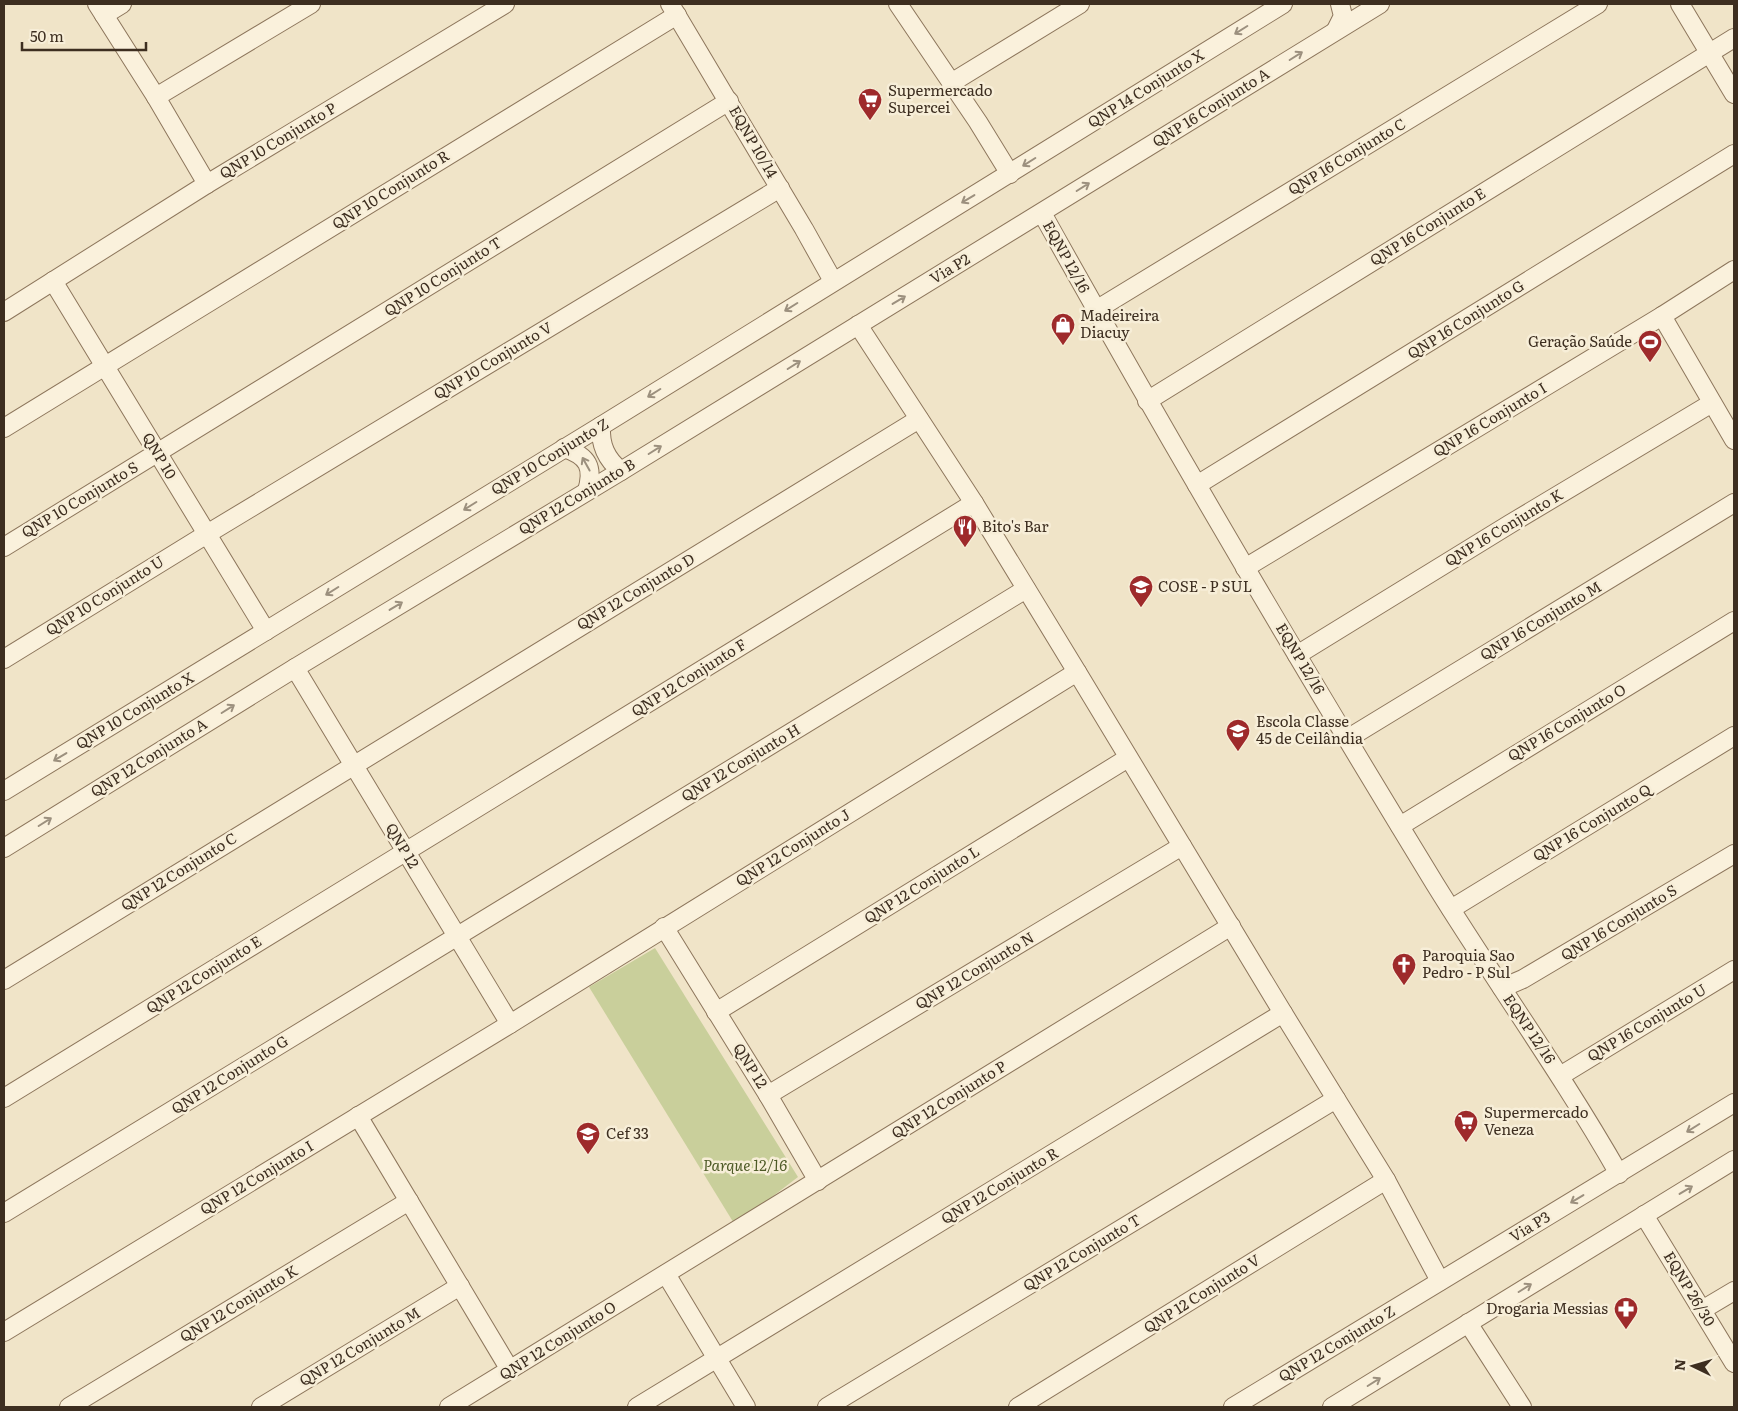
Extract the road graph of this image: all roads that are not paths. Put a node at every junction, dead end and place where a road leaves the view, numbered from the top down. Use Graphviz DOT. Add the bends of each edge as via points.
graph roads {
  1 [pos="122,4"];
  2 [pos="312,4"];
  3 [pos="505,4"];
  4 [pos="898,4"];
  5 [pos="1080,4"];
  6 [pos="1283,4"];
  7 [pos="1340,4"];
  8 [pos="1380,4"];
  9 [pos="1598,4"];
  10 [pos="1680,4"];
  11 [pos="100,9"];
  12 [pos="674,9"];
  13 [pos="1336,30"];
  14 [pos="1734,38"];
  15 [pos="1710,54"];
  16 [pos="952,83"];
  17 [pos="1734,94"];
  18 [pos="156,97"];
  19 [pos="729,101"];
  20 [pos="1734,154"];
  21 [pos="1010,174"];
  22 [pos="207,184"];
  23 [pos="780,188"];
  24 [pos="1042,213"];
  25 [pos="1734,270"];
  26 [pos="53,281"];
  27 [pos="833,281"];
  28 [pos="1096,310"];
  29 [pos="4,312"];
  30 [pos="1662,316"];
  31 [pos="858,325"];
  32 [pos="104,366"];
  33 [pos="1147,401"];
  34 [pos="1712,403"];
  35 [pos="919,419"];
  36 [pos="601,426"];
  37 [pos="4,428"];
  38 [pos="1734,440"];
  39 [pos="564,448"];
  40 [pos="157,453"];
  41 [pos="621,471"];
  42 [pos="1197,485"];
  43 [pos="587,491"];
  44 [pos="974,503"];
  45 [pos="1734,503"];
  46 [pos="207,534"];
  47 [pos="4,547"];
  48 [pos="1245,568"];
  49 [pos="1026,589"];
  50 [pos="1734,621"];
  51 [pos="266,631"];
  52 [pos="1297,655"];
  53 [pos="4,659"];
  54 [pos="295,668"];
  55 [pos="1078,672"];
  56 [pos="1734,736"];
  57 [pos="1347,739"];
  58 [pos="1128,758"];
  59 [pos="353,764"];
  60 [pos="4,791"];
  61 [pos="1400,826"];
  62 [pos="1182,846"];
  63 [pos="4,848"];
  64 [pos="405,852"];
  65 [pos="1734,854"];
  66 [pos="1451,909"];
  67 [pos="1232,926"];
  68 [pos="664,927"];
  69 [pos="456,936"];
  70 [pos="1734,970"];
  71 [pos="4,980"];
  72 [pos="1502,988"];
  73 [pos="716,1012"];
  74 [pos="1283,1013"];
  75 [pos="510,1024"];
  76 [pos="1560,1076"];
  77 [pos="768,1095"];
  78 [pos="4,1098"];
  79 [pos="1336,1099"];
  80 [pos="1734,1103"];
  81 [pos="358,1116"];
  82 [pos="1734,1160"];
  83 [pos="1619,1174"];
  84 [pos="1386,1180"];
  85 [pos="818,1181"];
  86 [pos="409,1201"];
  87 [pos="4,1213"];
  88 [pos="1644,1215"];
  89 [pos="666,1274"];
  90 [pos="1440,1281"];
  91 [pos="460,1286"];
  92 [pos="1734,1291"];
  93 [pos="1702,1310"];
  94 [pos="1468,1323"];
  95 [pos="4,1332"];
  96 [pos="716,1358"];
  97 [pos="1734,1364"];
  98 [pos="510,1370"];
  99 [pos="1261,1390"];
  100 [pos="69,1407"];
  101 [pos="261,1407"];
  102 [pos="449,1407"];
  103 [pos="637,1407"];
  104 [pos="746,1407"];
  105 [pos="827,1407"];
  106 [pos="1018,1407"];
  107 [pos="1233,1407"];
  108 [pos="1254,1407"];
  109 [pos="1332,1407"];
  110 [pos="1522,1407"];
  1 -- 11 [label="street"];
  2 -- 18 [label="street"];
  3 -- 22 [label="street, QNP 10 Conjunto P"];
  4 -- 16 [label="street"];
  5 -- 16 [label="street"];
  6 -- 21 [label="street, QNP 14 Conjunto X, one-way"];
  7 -- 13 [label="street" via="1343,16"];
  8 -- 13 [label="street, QNP 16 Conjunto A"];
  9 -- 28 [label="street, QNP 16 Conjunto C"];
  10 -- 15 [label="street"];
  11 -- 18 [label="street"];
  12 -- 19 [label="street, EQNP 10/14"];
  12 -- 32 [label="street, QNP 10 Conjunto R"];
  24 -- 13 [label="street, QNP 16 Conjunto A, one-way"];
  14 -- 15 [label="street, QNP 16 Conjunto E"];
  15 -- 17 [label="street"];
  15 -- 33 [label="street, QNP 16 Conjunto E"];
  16 -- 21 [label="street"];
  18 -- 22 [label="street"];
  19 -- 23 [label="street, EQNP 10/14"];
  19 -- 40 [label="street, QNP 10 Conjunto T"];
  20 -- 42 [label="street, QNP 16 Conjunto G"];
  21 -- 27 [label="street, one-way"];
  22 -- 26 [label="street, QNP 10 Conjunto P"];
  23 -- 27 [label="street, EQNP 10/14"];
  23 -- 46 [label="street, QNP 10 Conjunto V"];
  24 -- 28 [label="street, EQNP 12/16"];
  31 -- 24 [label="street, Via P2, one-way"];
  25 -- 30 [label="street, QNP 16 Conjunto I"];
  26 -- 29 [label="street, QNP 10 Conjunto P"];
  26 -- 32 [label="street, QNP 10"];
  27 -- 36 [label="street, QNP 10 Conjunto Z, one-way"];
  28 -- 33 [label="street, EQNP 12/16"];
  30 -- 34 [label="street"];
  30 -- 48 [label="street, QNP 16 Conjunto I"];
  31 -- 35 [label="street"];
  41 -- 31 [label="street, QNP 12 Conjunto B, one-way"];
  32 -- 37 [label="street, QNP 10 Conjunto R"];
  32 -- 40 [label="street, QNP 10"];
  33 -- 42 [label="street, EQNP 12/16"];
  34 -- 38 [label="street"];
  34 -- 52 [label="street, QNP 16 Conjunto K"];
  35 -- 44 [label="street"];
  35 -- 59 [label="street, QNP 12 Conjunto D"];
  36 -- 39 [label="street, QNP 10 Conjunto Z"];
  36 -- 41 [label="street" via="600,437 605,451"];
  43 -- 39 [label="street, one-way" via="591,477 587,463 578,452"];
  39 -- 51 [label="street, QNP 10 Conjunto Z, one-way"];
  40 -- 46 [label="street, QNP 10"];
  40 -- 47 [label="street, QNP 10 Conjunto S"];
  41 -- 43 [label="street, QNP 12 Conjunto B"];
  42 -- 48 [label="street, EQNP 12/16"];
  54 -- 43 [label="street, QNP 12 Conjunto B, one-way"];
  44 -- 49 [label="street"];
  44 -- 64 [label="street, QNP 12 Conjunto F"];
  45 -- 57 [label="street, QNP 16 Conjunto M"];
  46 -- 51 [label="street, QNP 10"];
  46 -- 53 [label="street, QNP 10 Conjunto U"];
  48 -- 52 [label="street, EQNP 12/16"];
  49 -- 55 [label="street"];
  49 -- 69 [label="street, QNP 12 Conjunto H"];
  50 -- 61 [label="street, QNP 16 Conjunto O"];
  51 -- 60 [label="street, QNP 10 Conjunto X, one-way"];
  52 -- 57 [label="street, EQNP 12/16"];
  54 -- 59 [label="street, QNP 12"];
  63 -- 54 [label="street, QNP 12 Conjunto A, one-way"];
  55 -- 58 [label="street"];
  55 -- 68 [label="street, QNP 12 Conjunto J"];
  56 -- 66 [label="street, QNP 16 Conjunto Q"];
  57 -- 61 [label="street, EQNP 12/16"];
  58 -- 62 [label="street"];
  58 -- 73 [label="street, QNP 12 Conjunto L"];
  59 -- 64 [label="street, QNP 12"];
  59 -- 71 [label="street, QNP 12 Conjunto C"];
  61 -- 66 [label="street, EQNP 12/16"];
  62 -- 67 [label="street"];
  62 -- 77 [label="street, QNP 12 Conjunto N"];
  64 -- 69 [label="street, QNP 12"];
  64 -- 78 [label="street, QNP 12 Conjunto E"];
  65 -- 72 [label="street, QNP 16 Conjunto S" via="1523,979"];
  66 -- 72 [label="street, EQNP 12/16"];
  67 -- 74 [label="street"];
  67 -- 85 [label="street, QNP 12 Conjunto P"];
  68 -- 73 [label="street, QNP 12"];
  68 -- 75 [label="street, QNP 12 Conjunto J"];
  69 -- 75 [label="street, QNP 12"];
  69 -- 87 [label="street, QNP 12 Conjunto G"];
  70 -- 76 [label="street, QNP 16 Conjunto U"];
  72 -- 76 [label="street, EQNP 12/16"];
  73 -- 77 [label="street, QNP 12"];
  74 -- 79 [label="street"];
  74 -- 96 [label="street, QNP 12 Conjunto R"];
  75 -- 81 [label="street, QNP 12 Conjunto I"];
  76 -- 83 [label="street, EQNP 12/16"];
  77 -- 85 [label="street, QNP 12"];
  79 -- 84 [label="street"];
  79 -- 105 [label="street, QNP 12 Conjunto T"];
  80 -- 83 [label="street, Via P3, one-way"];
  81 -- 86 [label="street"];
  81 -- 95 [label="street, QNP 12 Conjunto I"];
  88 -- 82 [label="street, one-way"];
  83 -- 90 [label="street, Via P3, one-way"];
  84 -- 90 [label="street"];
  84 -- 106 [label="street, QNP 12 Conjunto V"];
  85 -- 89 [label="street, QNP 12 Conjunto P"];
  86 -- 91 [label="street"];
  86 -- 100 [label="street, QNP 12 Conjunto K"];
  88 -- 93 [label="street, EQNP 26/30"];
  94 -- 88 [label="street, one-way"];
  89 -- 96 [label="street"];
  89 -- 98 [label="street, QNP 12 Conjunto O"];
  90 -- 99 [label="street, QNP 12 Conjunto Z"];
  91 -- 98 [label="street"];
  91 -- 101 [label="street, QNP 12 Conjunto M"];
  92 -- 93 [label="street"];
  93 -- 97 [label="street, EQNP 26/30"];
  109 -- 94 [label="street, one-way"];
  94 -- 110 [label="street"];
  96 -- 103 [label="street, QNP 12 Conjunto R"];
  96 -- 104 [label="street"];
  98 -- 102 [label="street, QNP 12 Conjunto O"];
  99 -- 107 [label="street, QNP 12 Conjunto Z"];
  99 -- 108 [label="street"];
}
